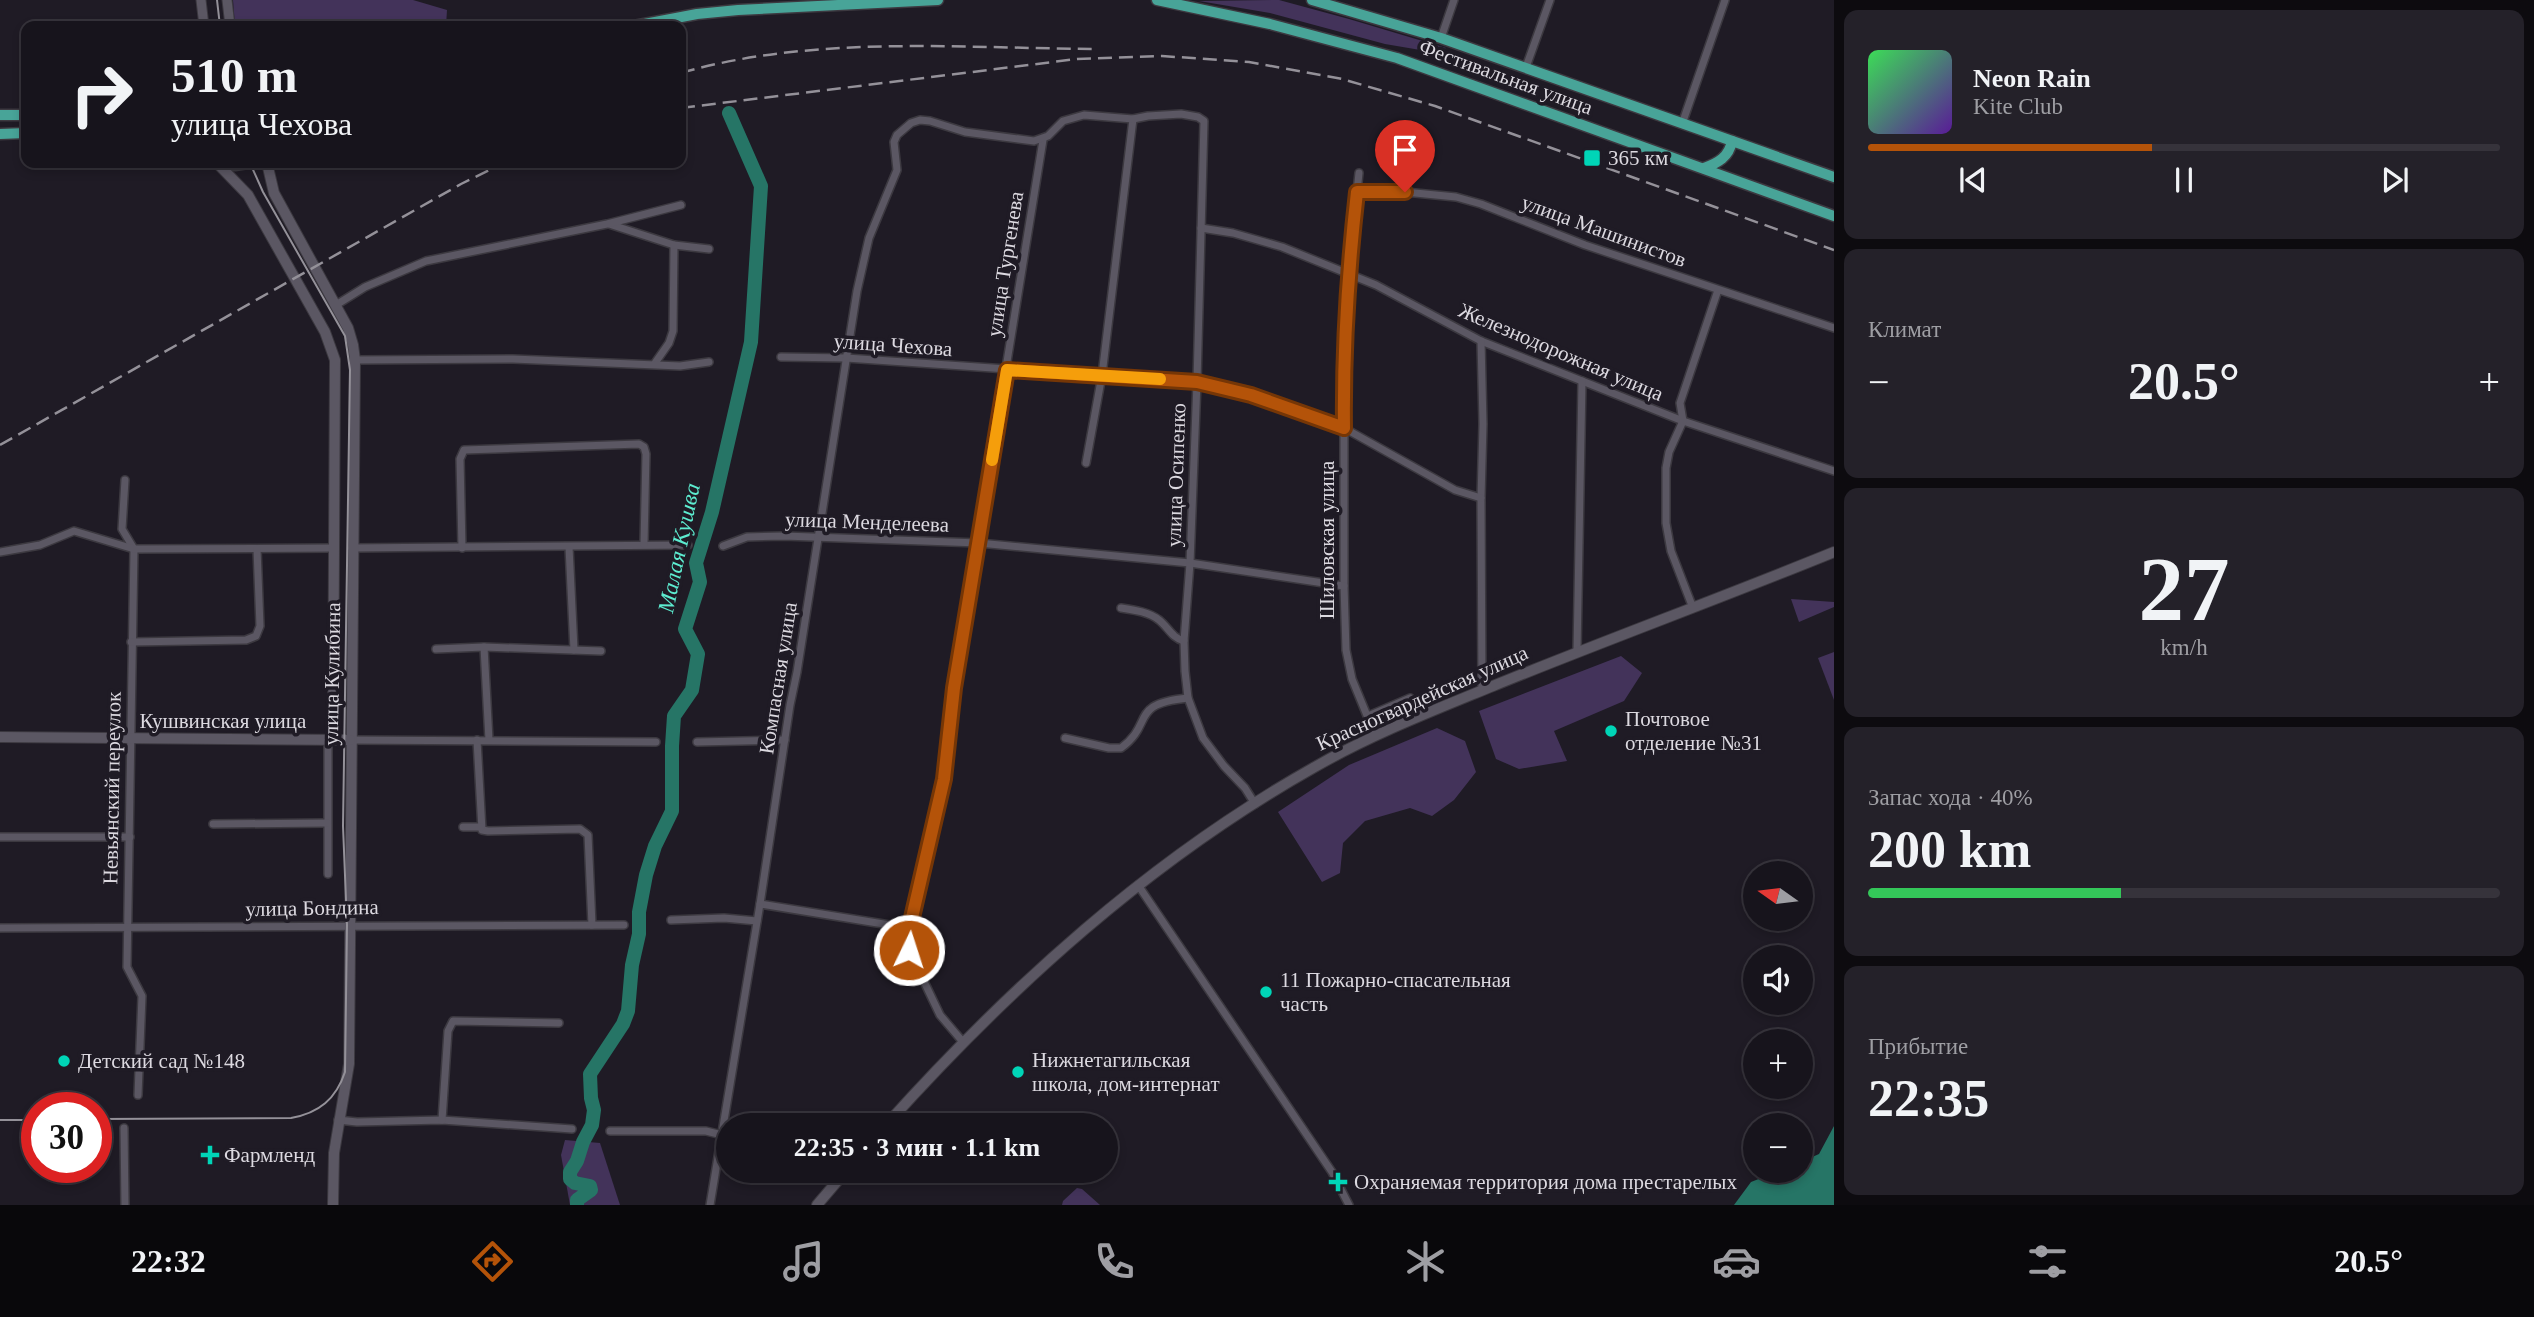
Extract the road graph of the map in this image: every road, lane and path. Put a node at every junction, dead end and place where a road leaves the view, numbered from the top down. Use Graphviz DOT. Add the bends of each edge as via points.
graph roads {
  1 [pos="201,0"];
  2 [pos="227,0"];
  3 [pos="938,0"];
  4 [pos="1157,0"];
  5 [pos="1312,0"];
  6 [pos="1454,0"];
  7 [pos="1550,0"];
  8 [pos="1725,0"];
  9 [pos="1180,2"];
  10 [pos="203,21"];
  11 [pos="229,21"];
  12 [pos="660,21"];
  13 [pos="1441,38"];
  14 [pos="1526,67"];
  15 [pos="0,115"];
  16 [pos="21,115"];
  17 [pos="1133,119"];
  18 [pos="1682,124"];
  19 [pos="21,133"];
  20 [pos="0,134"];
  21 [pos="1043,140"];
  22 [pos="1732,141"];
  23 [pos="223,168"];
  24 [pos="268,168"];
  25 [pos="1704,168"];
  26 [pos="1359,173"];
  27 [pos="1834,177"];
  28 [pos="1357,192"];
  29 [pos="681,205"];
  30 [pos="1834,216"];
  31 [pos="607,224"];
  32 [pos="1201,228"];
  33 [pos="674,244"];
  34 [pos="709,249"];
  35 [pos="1348,274"];
  36 [pos="1718,290"];
  37 [pos="336,305"];
  38 [pos="1834,328"];
  39 [pos="1481,341"];
  40 [pos="781,357"];
  41 [pos="846,358"];
  42 [pos="355,360"];
  43 [pos="709,362"];
  44 [pos="655,363"];
  45 [pos="1007,370"];
  46 [pos="1102,375"];
  47 [pos="1582,381"];
  48 [pos="1197,382"];
  49 [pos="1683,421"];
  50 [pos="1344,428"];
  51 [pos="1086,463"];
  52 [pos="1834,471"];
  53 [pos="125,480"];
  54 [pos="1481,498"];
  55 [pos="818,538"];
  56 [pos="979,543"];
  57 [pos="644,544"];
  58 [pos="688,545"];
  59 [pos="723,546"];
  60 [pos="569,547"];
  61 [pos="334,548"];
  62 [pos="352,548"];
  63 [pos="462,548"];
  64 [pos="134,549"];
  65 [pos="257,549"];
  66 [pos="0,552"];
  67 [pos="1834,552"];
  68 [pos="1190,563"];
  69 [pos="1344,586"];
  70 [pos="1121,608"];
  71 [pos="1693,608"];
  72 [pos="1184,641"];
  73 [pos="131,642"];
  74 [pos="484,647"];
  75 [pos="436,649"];
  76 [pos="574,650"];
  77 [pos="601,650"];
  78 [pos="1577,652"];
  79 [pos="1482,691"];
  80 [pos="1188,698"];
  81 [pos="1410,698"];
  82 [pos="1368,716"];
  83 [pos="1376,735"];
  84 [pos="0,737"];
  85 [pos="1065,738"];
  86 [pos="131,740"];
  87 [pos="331,740"];
  88 [pos="350,740"];
  89 [pos="477,740"];
  90 [pos="489,740"];
  91 [pos="785,740"];
  92 [pos="656,741"];
  93 [pos="697,742"];
  94 [pos="1255,804"];
  95 [pos="327,823"];
  96 [pos="213,824"];
  97 [pos="463,827"];
  98 [pos="481,827"];
  99 [pos="0,837"];
  100 [pos="130,837"];
  101 [pos="328,874"];
  102 [pos="1138,885"];
  103 [pos="760,904"];
  104 [pos="670,920"];
  105 [pos="757,921"];
  106 [pos="349,925"];
  107 [pos="592,925"];
  108 [pos="624,925"];
  109 [pos="0,928"];
  110 [pos="128,929"];
  111 [pos="908,935"];
  112 [pos="559,1023"];
  113 [pos="963,1042"];
  114 [pos="138,1095"];
  115 [pos="726,1113"];
  116 [pos="897,1113"];
  117 [pos="338,1120"];
  118 [pos="442,1120"];
  119 [pos="124,1128"];
  120 [pos="572,1129"];
  121 [pos="610,1131"];
  122 [pos="716,1134"];
  123 [pos="716,1170"];
  124 [pos="836,1183"];
  125 [pos="125,1205"];
  126 [pos="333,1205"];
  127 [pos="710,1205"];
  128 [pos="817,1205"];
  129 [pos="1349,1205"];
  1 -- 10 [label="street"];
  2 -- 11 [label="street"];
  3 -- 12 [label="main road" via="738,10"];
  4 -- 9 [label="main road, Фестивальная улица"];
  5 -- 13 [label="main road, Фестивальная улица"];
  6 -- 13 [label="street"];
  7 -- 14 [label="street"];
  8 -- 18 [label="street"];
  9 -- 25 [label="main road, Фестивальная улица" via="1396,58"];
  13 -- 14 [label="main road, Фестивальная улица"];
  14 -- 18 [label="main road, Фестивальная улица"];
  15 -- 16 [label="main road"];
  17 -- 21 [label="street" via="1073,117"];
  17 -- 32 [label="street, улица Осипенко" via="1181,114 1203,121"];
  17 -- 46 [label="street"];
  18 -- 22 [label="main road, Фестивальная улица"];
  19 -- 20 [label="main road"];
  21 -- 41 [label="street, Компасная улица" via="987,136 920,120 897,135 897,170 869,238"];
  21 -- 45 [label="street, улица Тургенева"];
  22 -- 25 [label="main road" via="1722,160"];
  22 -- 27 [label="main road, Фестивальная улица"];
  23 -- 61 [label="main road, улица Кулибина" via="248,195 330,342 335,360"];
  24 -- 37 [label="main road, улица Кулибина" via="284,215"];
  25 -- 30 [label="main road, Фестивальная улица"];
  26 -- 28 [label="street, Шиловская улица"];
  28 -- 35 [label="street, Шиловская улица"];
  28 -- 36 [label="street, улица Машинистов" via="1469,200 1574,242"];
  29 -- 31 [label="street"];
  31 -- 33 [label="street"];
  31 -- 37 [label="street" via="426,261"];
  32 -- 35 [label="street, Железнодорожная улица" via="1259,239"];
  32 -- 48 [label="street, улица Осипенко"];
  33 -- 34 [label="street"];
  33 -- 44 [label="street" via="673,331"];
  35 -- 39 [label="street, Железнодорожная улица"];
  35 -- 50 [label="street, Шиловская улица"];
  36 -- 38 [label="street, улица Машинистов"];
  36 -- 49 [label="street" via="1680,403"];
  37 -- 42 [label="main road, улица Кулибина" via="354,345"];
  39 -- 47 [label="street, Железнодорожная улица"];
  39 -- 54 [label="street"];
  40 -- 41 [label="street, улица Чехова"];
  41 -- 45 [label="street, улица Чехова"];
  41 -- 55 [label="street, Компасная улица"];
  42 -- 44 [label="street"];
  42 -- 62 [label="main road, улица Кулибина"];
  43 -- 44 [label="street"];
  45 -- 46 [label="street, улица Чехова"];
  45 -- 56 [label="street, улица Тургенева"];
  46 -- 48 [label="street, улица Чехова"];
  46 -- 51 [label="street"];
  47 -- 49 [label="street, Железнодорожная улица"];
  47 -- 78 [label="street"];
  48 -- 50 [label="street, улица Чехова" via="1251,395"];
  48 -- 68 [label="street, улица Осипенко"];
  49 -- 52 [label="street, Железнодорожная улица"];
  49 -- 71 [label="street" via="1666,468 1666,523 1671,551"];
  50 -- 54 [label="street, улица Чехова" via="1455,490"];
  50 -- 69 [label="street, Шиловская улица"];
  53 -- 64 [label="street, Невьянский переулок" via="122,529"];
  54 -- 79 [label="street"];
  55 -- 56 [label="street, улица Менделеева"];
  55 -- 59 [label="street, улица Менделеева" via="747,537"];
  55 -- 91 [label="street, Компасная улица"];
  56 -- 68 [label="street, улица Менделеева"];
  56 -- 111 [label="street, улица Тургенева" via="944,779"];
  57 -- 58 [label="street"];
  57 -- 60 [label="street"];
  57 -- 63 [label="street" via="646,454 639,444 464,450 460,459"];
  60 -- 63 [label="street"];
  60 -- 76 [label="street"];
  61 -- 65 [label="street"];
  61 -- 87 [label="main road, улица Кулибина"];
  62 -- 63 [label="street"];
  62 -- 88 [label="main road, улица Кулибина"];
  64 -- 65 [label="street"];
  64 -- 66 [label="street" via="74,531 40,545"];
  64 -- 73 [label="street, Невьянский переулок"];
  65 -- 73 [label="street" via="260,626 256,636 246,640"];
  67 -- 71 [label="main road, Красногвардейская улица"];
  68 -- 69 [label="street, улица Менделеева"];
  68 -- 72 [label="street, улица Осипенко"];
  69 -- 82 [label="street, Шиловская улица" via="1346,650"];
  70 -- 72 [label="street" via="1150,614"];
  71 -- 78 [label="main road, Красногвардейская улица"];
  72 -- 80 [label="street, улица Осипенко"];
  73 -- 86 [label="street, Невьянский переулок"];
  74 -- 75 [label="street"];
  74 -- 76 [label="street"];
  74 -- 90 [label="street"];
  76 -- 77 [label="street"];
  78 -- 79 [label="main road, Красногвардейская улица"];
  79 -- 83 [label="main road, Красногвардейская улица"];
  80 -- 85 [label="street" via="1161,701 1146,710 1121,748"];
  80 -- 94 [label="street, улица Осипенко" via="1203,738"];
  81 -- 82 [label="street"];
  82 -- 83 [label="street, Шиловская улица"];
  83 -- 94 [label="main road, Красногвардейская улица"];
  84 -- 86 [label="main road, Кушвинская улица"];
  86 -- 87 [label="main road, Кушвинская улица"];
  86 -- 100 [label="street, Невьянский переулок"];
  87 -- 88 [label="main road, Кушвинская улица"];
  87 -- 95 [label="street"];
  88 -- 89 [label="street, Кушвинская улица"];
  88 -- 106 [label="main road, улица Кулибина"];
  89 -- 90 [label="street, Кушвинская улица"];
  89 -- 98 [label="street"];
  90 -- 92 [label="street, Кушвинская улица"];
  91 -- 93 [label="street"];
  91 -- 103 [label="street, Компасная улица"];
  94 -- 102 [label="main road, Красногвардейская улица"];
  95 -- 96 [label="street"];
  95 -- 101 [label="street"];
  97 -- 98 [label="street"];
  98 -- 107 [label="street" via="488,831 584,831 590,841"];
  99 -- 100 [label="street"];
  100 -- 110 [label="street, Невьянский переулок"];
  102 -- 113 [label="main road, Красногвардейская улица"];
  102 -- 129 [label="street" via="1332,1172"];
  103 -- 105 [label="street, Компасная улица"];
  103 -- 111 [label="street" via="896,926"];
  104 -- 105 [label="street"];
  105 -- 115 [label="street, Компасная улица"];
  106 -- 107 [label="street, улица Бондина"];
  106 -- 110 [label="street, улица Бондина"];
  106 -- 117 [label="main road, улица Кулибина" via="349,1064"];
  107 -- 108 [label="street, улица Бондина"];
  109 -- 110 [label="street, улица Бондина"];
  110 -- 114 [label="street, Невьянский переулок" via="128,970 142,996"];
  111 -- 113 [label="street, улица Тургенева" via="909,950 940,1015"];
  112 -- 118 [label="street" via="453,1021 448,1031"];
  113 -- 116 [label="main road, Красногвардейская улица"];
  117 -- 118 [label="street"];
  117 -- 126 [label="main road, улица Кулибина"];
  118 -- 120 [label="street"];
  119 -- 125 [label="street"];
  121 -- 122 [label="street"];
  123 -- 127 [label="street, Компасная улица"];
  124 -- 128 [label="main road"];
}
